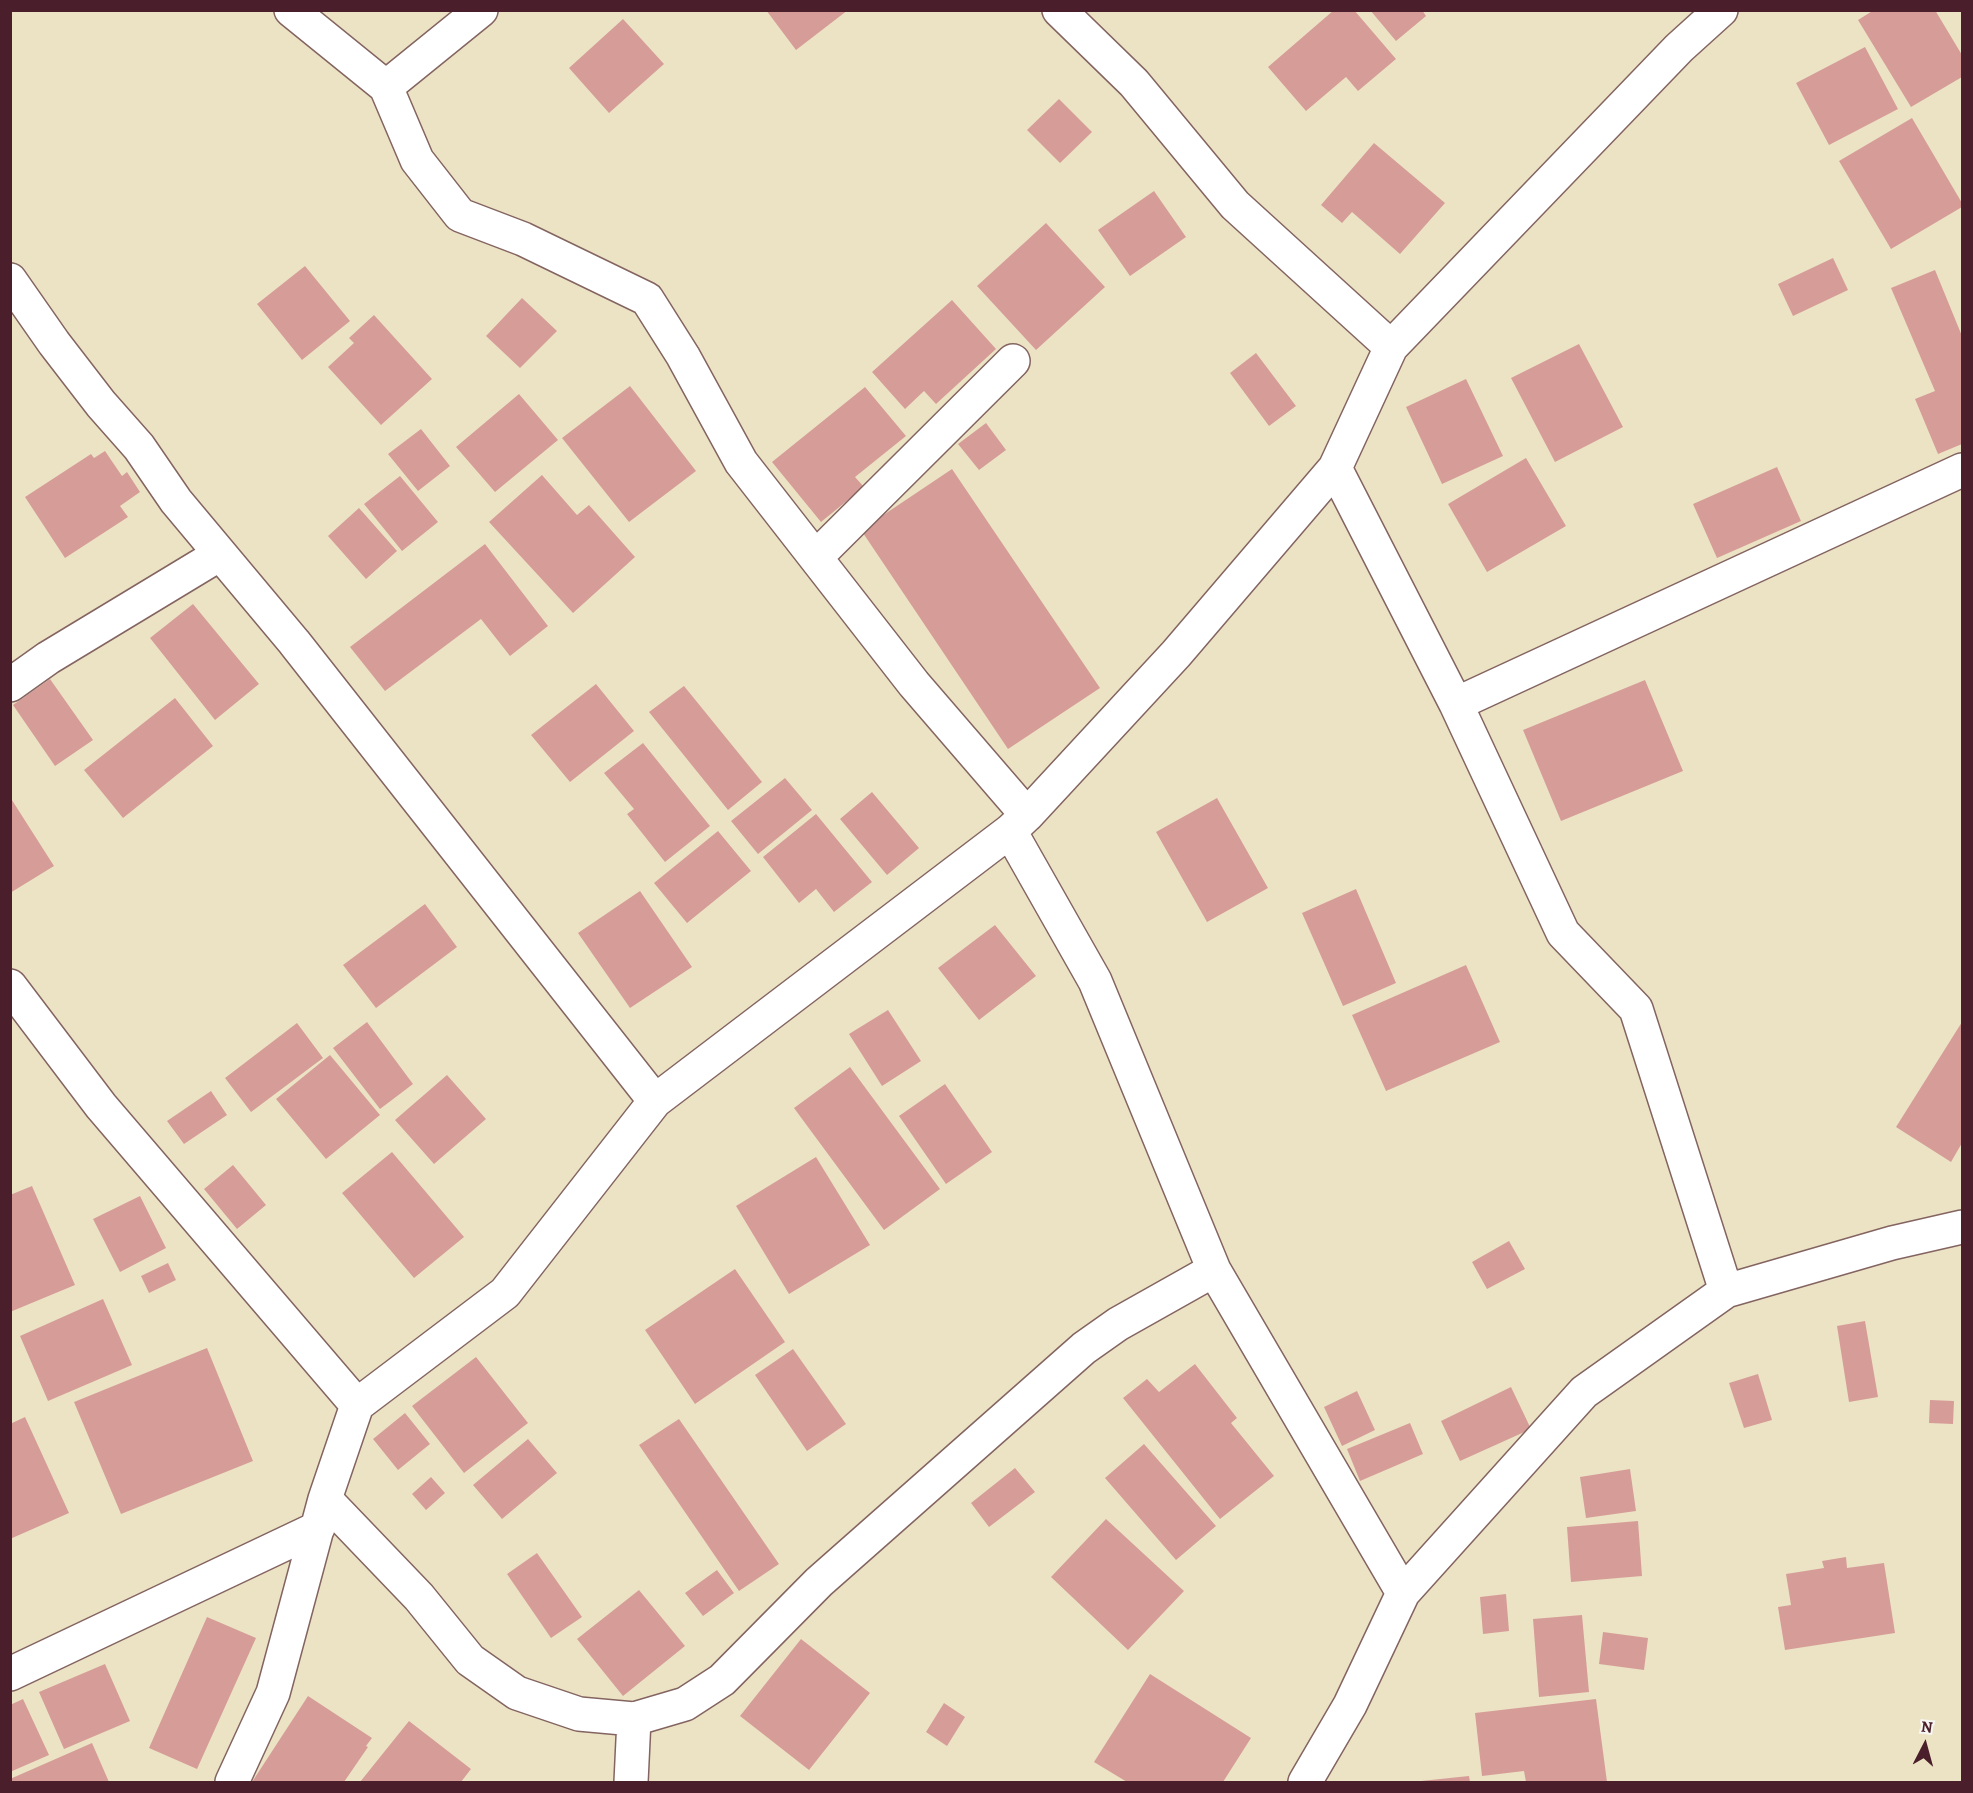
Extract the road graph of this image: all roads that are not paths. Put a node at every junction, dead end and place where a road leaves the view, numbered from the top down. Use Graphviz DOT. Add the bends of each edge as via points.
graph roads {
  1 [pos="291,10"];
  2 [pos="481,10"];
  3 [pos="1721,10"];
  4 [pos="1061,11"];
  5 [pos="386,87"];
  6 [pos="10,280"];
  7 [pos="1391,347"];
  8 [pos="1012,361"];
  9 [pos="1335,468"];
  10 [pos="1962,470"];
  11 [pos="220,554"];
  12 [pos="816,557"];
  13 [pos="10,685"];
  14 [pos="1455,704"];
  15 [pos="1018,823"];
  16 [pos="10,986"];
  17 [pos="655,1101"];
  18 [pos="1962,1227"];
  19 [pos="1214,1270"];
  20 [pos="1726,1291"];
  21 [pos="357,1405"];
  22 [pos="321,1514"];
  23 [pos="1403,1593"];
  24 [pos="10,1674"];
  25 [pos="634,1719"];
  26 [pos="232,1782"];
  27 [pos="631,1782"];
  28 [pos="1305,1782"];
  1 -- 5 [label="street"];
  2 -- 5 [label="street"];
  3 -- 7 [label="street" via="1679,48"];
  4 -- 7 [label="street" via="1134,83 1235,205"];
  5 -- 12 [label="street" via="417,160 460,215 523,239 647,299 741,462"];
  6 -- 11 [label="street" via="54,343 140,447 176,501"];
  7 -- 9 [label="street"];
  8 -- 12 [label="street"];
  9 -- 14 [label="street"];
  9 -- 15 [label="street" via="1176,654"];
  10 -- 14 [label="street"];
  11 -- 13 [label="street"];
  11 -- 17 [label="street" via="294,642"];
  12 -- 15 [label="street"];
  14 -- 20 [label="street" via="1563,933 1636,1009"];
  15 -- 17 [label="street"];
  15 -- 19 [label="street" via="1095,981"];
  16 -- 21 [label="street" via="100,1106"];
  17 -- 21 [label="street" via="505,1293"];
  18 -- 20 [label="street"];
  19 -- 23 [label="street"];
  19 -- 25 [label="street" via="1118,1324 1084,1348 819,1582 722,1680 685,1704"];
  20 -- 23 [label="street" via="1584,1392"];
  21 -- 22 [label="street"];
  22 -- 24 [label="street"];
  22 -- 25 [label="street" via="419,1597 470,1660 517,1693 579,1714"];
  22 -- 26 [label="street" via="273,1693"];
  23 -- 28 [label="street" via="1350,1705"];
  25 -- 27 [label="street"];
}
